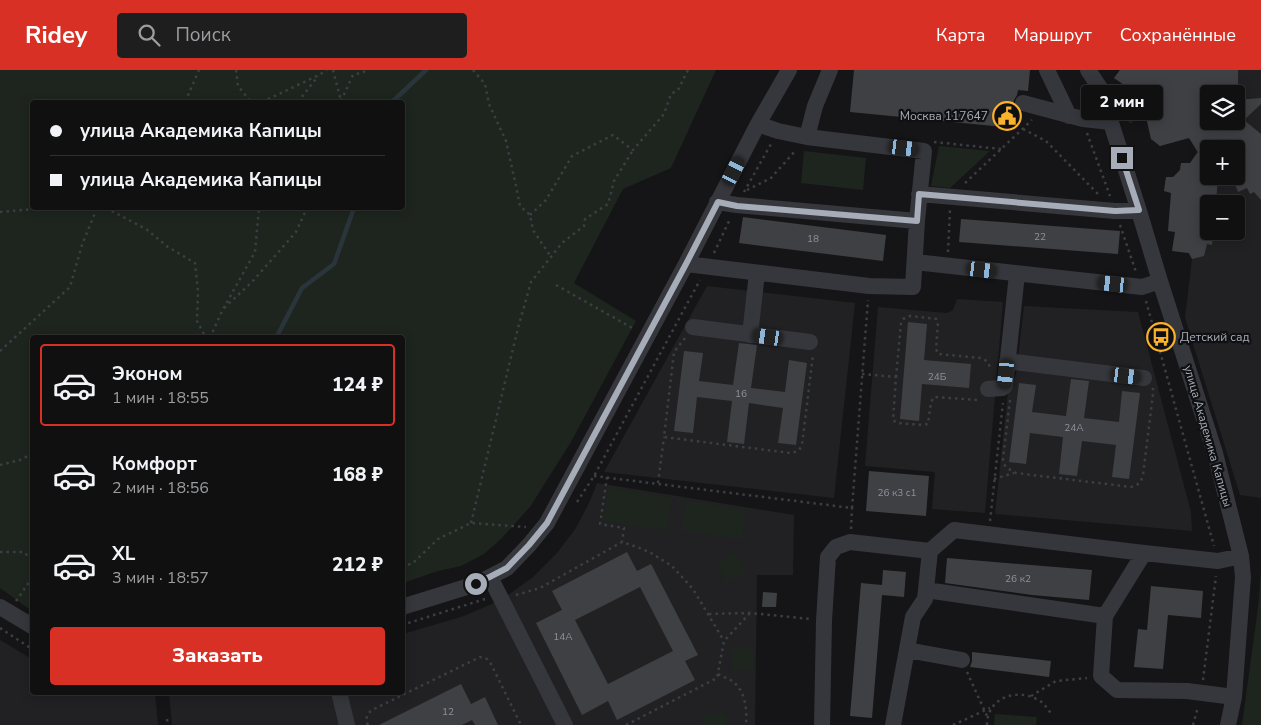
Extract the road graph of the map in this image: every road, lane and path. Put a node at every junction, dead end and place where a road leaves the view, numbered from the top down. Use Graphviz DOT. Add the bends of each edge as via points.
graph roads {
  1 [pos="199,70"];
  2 [pos="236,70"];
  3 [pos="327,70"];
  4 [pos="333,70"];
  5 [pos="365,70"];
  6 [pos="473,70"];
  7 [pos="688,70"];
  8 [pos="789,70"];
  9 [pos="830,70"];
  10 [pos="1047,70"];
  11 [pos="1088,70"];
  12 [pos="319,75"];
  13 [pos="186,100"];
  14 [pos="249,100"];
  15 [pos="266,100"];
  16 [pos="300,100"];
  17 [pos="340,100"];
  18 [pos="342,100"];
  19 [pos="1023,103"];
  20 [pos="1044,109"];
  21 [pos="1076,118"];
  22 [pos="1111,122"];
  23 [pos="758,124"];
  24 [pos="1023,129"];
  25 [pos="807,137"];
  26 [pos="1001,149"];
  27 [pos="633,150"];
  28 [pos="924,150"];
  29 [pos="745,191"];
  30 [pos="919,194"];
  31 [pos="951,197"];
  32 [pos="718,202"];
  33 [pos="30,209"];
  34 [pos="96,210"];
  35 [pos="110,210"];
  36 [pos="258,210"];
  37 [pos="306,210"];
  38 [pos="1139,210"];
  39 [pos="1115,211"];
  40 [pos="0,212"];
  41 [pos="530,215"];
  42 [pos="917,221"];
  43 [pos="552,257"];
  44 [pos="915,262"];
  45 [pos="686,264"];
  46 [pos="947,266"];
  47 [pos="757,273"];
  48 [pos="1017,274"];
  49 [pos="1160,281"];
  50 [pos="556,285"];
  51 [pos="869,286"];
  52 [pos="1142,287"];
  53 [pos="222,311"];
  54 [pos="693,327"];
  55 [pos="637,331"];
  56 [pos="206,335"];
  57 [pos="210,335"];
  58 [pos="750,335"];
  59 [pos="810,342"];
  60 [pos="0,351"];
  61 [pos="1007,361"];
  62 [pos="862,374"];
  63 [pos="896,377"];
  64 [pos="1144,378"];
  65 [pos="1001,390"];
  66 [pos="664,437"];
  67 [pos="30,455"];
  68 [pos="0,465"];
  69 [pos="1016,473"];
  70 [pos="594,476"];
  71 [pos="607,477"];
  72 [pos="994,479"];
  73 [pos="658,484"];
  74 [pos="852,508"];
  75 [pos="471,523"];
  76 [pos="527,527"];
  77 [pos="988,533"];
  78 [pos="622,542"];
  79 [pos="850,542"];
  80 [pos="930,551"];
  81 [pos="0,552"];
  82 [pos="1144,553"];
  83 [pos="1241,556"];
  84 [pos="30,557"];
  85 [pos="1218,560"];
  86 [pos="405,566"];
  87 [pos="490,577"];
  88 [pos="30,580"];
  89 [pos="926,590"];
  90 [pos="501,599"];
  91 [pos="8,605"];
  92 [pos="405,606"];
  93 [pos="750,613"];
  94 [pos="708,614"];
  95 [pos="1105,616"];
  96 [pos="824,621"];
  97 [pos="30,624"];
  98 [pos="0,628"];
  99 [pos="724,641"];
  100 [pos="30,648"];
  101 [pos="907,650"];
  102 [pos="962,660"];
  103 [pos="718,674"];
  104 [pos="1100,676"];
  105 [pos="1201,693"];
  106 [pos="405,694"];
  107 [pos="340,695"];
  108 [pos="403,695"];
  109 [pos="1031,696"];
  110 [pos="1234,697"];
  111 [pos="991,707"];
  112 [pos="984,711"];
  113 [pos="1051,714"];
  114 [pos="987,716"];
  115 [pos="167,719"];
  116 [pos="565,724"];
  117 [pos="168,725"];
  118 [pos="347,725"];
  119 [pos="368,725"];
  120 [pos="521,725"];
  121 [pos="626,725"];
  122 [pos="746,725"];
  123 [pos="822,725"];
  124 [pos="892,725"];
  125 [pos="953,725"];
  126 [pos="986,725"];
  127 [pos="1193,725"];
  128 [pos="1228,725"];
  1 -- 13 [label="path"];
  2 -- 14 [label="path" via="238,86"];
  3 -- 12 [label="path"];
  4 -- 17 [label="path"];
  5 -- 18 [label="path" via="353,75"];
  6 -- 41 [label="path" via="485,84 489,104 506,141 520,206"];
  7 -- 27 [label="path" via="678,90 671,94 664,114"];
  8 -- 23 [label="street"];
  9 -- 25 [label="street"];
  10 -- 21 [label="street"];
  11 -- 22 [label="street, улица Академика Капицы" via="1100,88"];
  12 -- 15 [label="path"];
  12 -- 16 [label="path"];
  19 -- 20 [label="street"];
  20 -- 21 [label="street"];
  20 -- 24 [label="path"];
  21 -- 22 [label="street"];
  21 -- 39 [label="path"];
  22 -- 38 [label="street, улица Академика Капицы"];
  23 -- 25 [label="street"];
  23 -- 32 [label="street"];
  24 -- 26 [label="path"];
  24 -- 39 [label="path" via="1046,141"];
  25 -- 28 [label="street"];
  25 -- 29 [label="path" via="771,178"];
  26 -- 28 [label="path" via="933,142"];
  26 -- 31 [label="path"];
  27 -- 41 [label="path" via="613,135 572,156 546,200"];
  27 -- 43 [label="path" via="614,181 608,204 585,219 584,226 562,243"];
  28 -- 30 [label="street"];
  30 -- 31 [label="street"];
  30 -- 42 [label="street"];
  31 -- 39 [label="street"];
  31 -- 46 [label="path"];
  32 -- 42 [label="street"];
  32 -- 45 [label="street"];
  33 -- 40 [label="path"];
  34 -- 60 [label="path" via="70,287"];
  35 -- 56 [label="path" via="146,229 195,263 197,322"];
  36 -- 53 [label="path" via="255,252"];
  37 -- 53 [label="path" via="296,232"];
  38 -- 39 [label="street"];
  38 -- 49 [label="street, улица Академика Капицы"];
  39 -- 52 [label="path"];
  41 -- 43 [label="path" via="533,230"];
  42 -- 44 [label="street"];
  43 -- 75 [label="path" via="531,282"];
  44 -- 46 [label="street"];
  44 -- 51 [label="street" via="913,287"];
  45 -- 47 [label="street"];
  45 -- 87 [label="street" via="547,523 507,568"];
  46 -- 48 [label="street"];
  47 -- 51 [label="street"];
  47 -- 58 [label="street"];
  48 -- 52 [label="street"];
  48 -- 61 [label="street"];
  49 -- 52 [label="street"];
  49 -- 83 [label="street, улица Академика Капицы" via="1215,453"];
  50 -- 55 [label="path"];
  51 -- 62 [label="path"];
  52 -- 85 [label="path"];
  53 -- 57 [label="path"];
  54 -- 58 [label="street"];
  54 -- 66 [label="path" via="674,352"];
  58 -- 59 [label="street"];
  59 -- 66 [label="path" via="815,348 802,445 797,452"];
  61 -- 64 [label="street"];
  61 -- 65 [label="street"];
  62 -- 63 [label="path"];
  62 -- 74 [label="path"];
  63 -- 65 [label="path" via="893,420 897,423 926,425 934,397 978,400"];
  63 -- 65 [label="path" via="903,319 910,316 934,318 938,322 936,352 986,360"];
  64 -- 69 [label="path" via="1153,388 1153,394 1143,476 1137,486"];
  65 -- 69 [label="path" via="1003,463"];
  65 -- 72 [label="path"];
  66 -- 73 [label="path"];
  67 -- 68 [label="path"];
  69 -- 72 [label="path"];
  70 -- 71 [label="path"];
  71 -- 73 [label="path"];
  71 -- 78 [label="path" via="600,524 624,528"];
  72 -- 77 [label="path"];
  73 -- 74 [label="path"];
  74 -- 79 [label="path"];
  75 -- 76 [label="path"];
  75 -- 86 [label="path" via="438,539 413,563"];
  77 -- 80 [label="street" via="954,530"];
  77 -- 82 [label="street"];
  78 -- 90 [label="path" via="540,588"];
  78 -- 94 [label="path" via="651,553 672,566 693,588"];
  79 -- 80 [label="street"];
  79 -- 96 [label="street" via="836,547 828,557"];
  80 -- 89 [label="street"];
  81 -- 84 [label="path" via="23,552"];
  82 -- 85 [label="street"];
  82 -- 95 [label="street"];
  83 -- 85 [label="street"];
  83 -- 110 [label="street, улица Академика Капицы" via="1243,577"];
  85 -- 105 [label="path"];
  87 -- 90 [label="street"];
  87 -- 92 [label="street"];
  88 -- 91 [label="path"];
  89 -- 95 [label="street"];
  89 -- 101 [label="street" via="925,599 913,618"];
  90 -- 116 [label="street"];
  91 -- 97 [label="street"];
  93 -- 94 [label="path"];
  93 -- 96 [label="path"];
  93 -- 99 [label="path"];
  94 -- 99 [label="path"];
  95 -- 104 [label="street"];
  96 -- 123 [label="street"];
  98 -- 100 [label="path"];
  99 -- 103 [label="path"];
  101 -- 102 [label="street"];
  101 -- 124 [label="street"];
  102 -- 112 [label="path"];
  103 -- 121 [label="path" via="718,678"];
  103 -- 122 [label="path" via="738,687 746,704"];
  104 -- 105 [label="street" via="1117,690"];
  104 -- 109 [label="path" via="1056,681"];
  105 -- 110 [label="street"];
  105 -- 127 [label="path"];
  106 -- 120 [label="path" via="480,657 491,664"];
  107 -- 118 [label="street"];
  108 -- 119 [label="path" via="368,713"];
  109 -- 111 [label="path" via="1016,694 1002,698"];
  109 -- 113 [label="path" via="1042,702"];
  110 -- 128 [label="street, улица Академика Капицы"];
  111 -- 112 [label="path"];
  111 -- 114 [label="path"];
  112 -- 114 [label="path"];
  112 -- 125 [label="path"];
  114 -- 126 [label="path"];
  115 -- 117 [label="path"];
}
